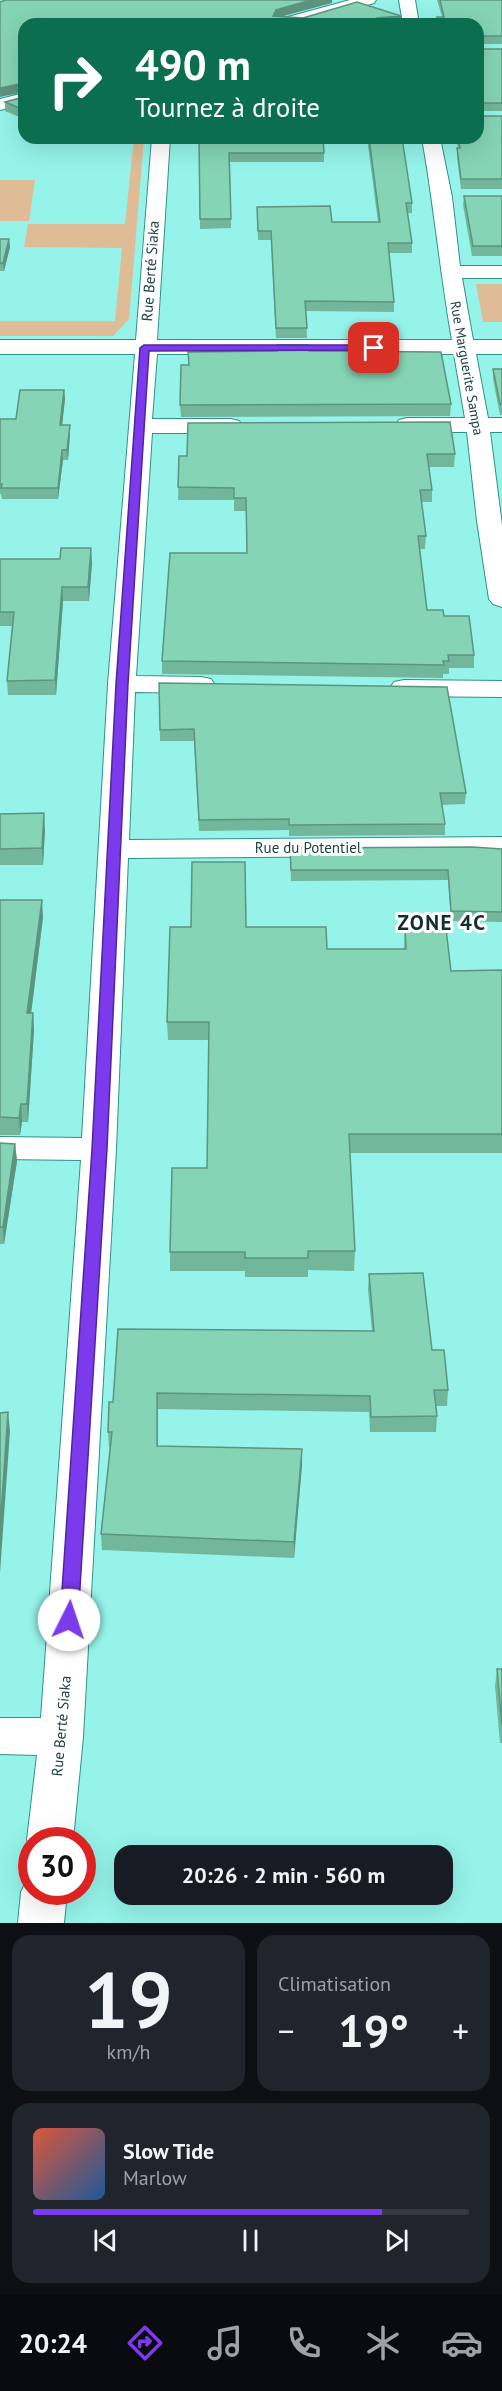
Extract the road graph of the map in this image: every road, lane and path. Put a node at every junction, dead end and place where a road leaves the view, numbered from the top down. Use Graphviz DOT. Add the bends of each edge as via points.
graph roads {
  1 [pos="368,0"];
  2 [pos="407,0"];
  3 [pos="304,18"];
  4 [pos="410,18"];
  5 [pos="18,100"];
  6 [pos="1,104"];
  7 [pos="161,144"];
  8 [pos="433,144"];
  9 [pos="450,272"];
  10 [pos="502,272"];
  11 [pos="0,347"];
  12 [pos="502,347"];
  13 [pos="144,348"];
  14 [pos="465,348"];
  15 [pos="385,425"];
  16 [pos="478,425"];
  17 [pos="502,425"];
  18 [pos="141,426"];
  19 [pos="257,426"];
  20 [pos="496,521"];
  21 [pos="502,599"];
  22 [pos="122,684"];
  23 [pos="229,686"];
  24 [pos="383,687"];
  25 [pos="502,689"];
  26 [pos="502,846"];
  27 [pos="114,849"];
  28 [pos="0,1148"];
  29 [pos="99,1149"];
  30 [pos="0,1736"];
  31 [pos="61,1737"];
  32 [pos="51,1827"];
  33 [pos="43,1905"];
  34 [pos="41,1923"];
  1 -- 3 [label="street"];
  2 -- 4 [label="street"];
  5 -- 6 [label="street"];
  7 -- 13 [label="street, Rue Berté Siaka"];
  8 -- 9 [label="street, Rue Marguerite Sampa" via="452,197"];
  9 -- 10 [label="street"];
  9 -- 14 [label="street, Rue Marguerite Sampa"];
  11 -- 13 [label="street"];
  12 -- 14 [label="street"];
  13 -- 14 [label="street"];
  13 -- 18 [label="street, Rue Berté Siaka"];
  14 -- 16 [label="street, Rue Marguerite Sampa"];
  15 -- 16 [label="street"];
  16 -- 17 [label="street"];
  16 -- 20 [label="street, Rue Marguerite Sampa"];
  18 -- 19 [label="street"];
  18 -- 22 [label="street, Rue Berté Siaka"];
  20 -- 21 [label="street, Rue Marguerite Sampa"];
  22 -- 23 [label="street"];
  22 -- 27 [label="street, Rue Berté Siaka"];
  24 -- 25 [label="street"];
  26 -- 27 [label="street, Rue du Potentiel"];
  27 -- 29 [label="street, Rue Berté Siaka"];
  28 -- 29 [label="street"];
  29 -- 31 [label="street, Rue Berté Siaka"];
  30 -- 31 [label="street"];
  31 -- 32 [label="street, Rue Berté Siaka"];
  33 -- 34 [label="street"];
}
